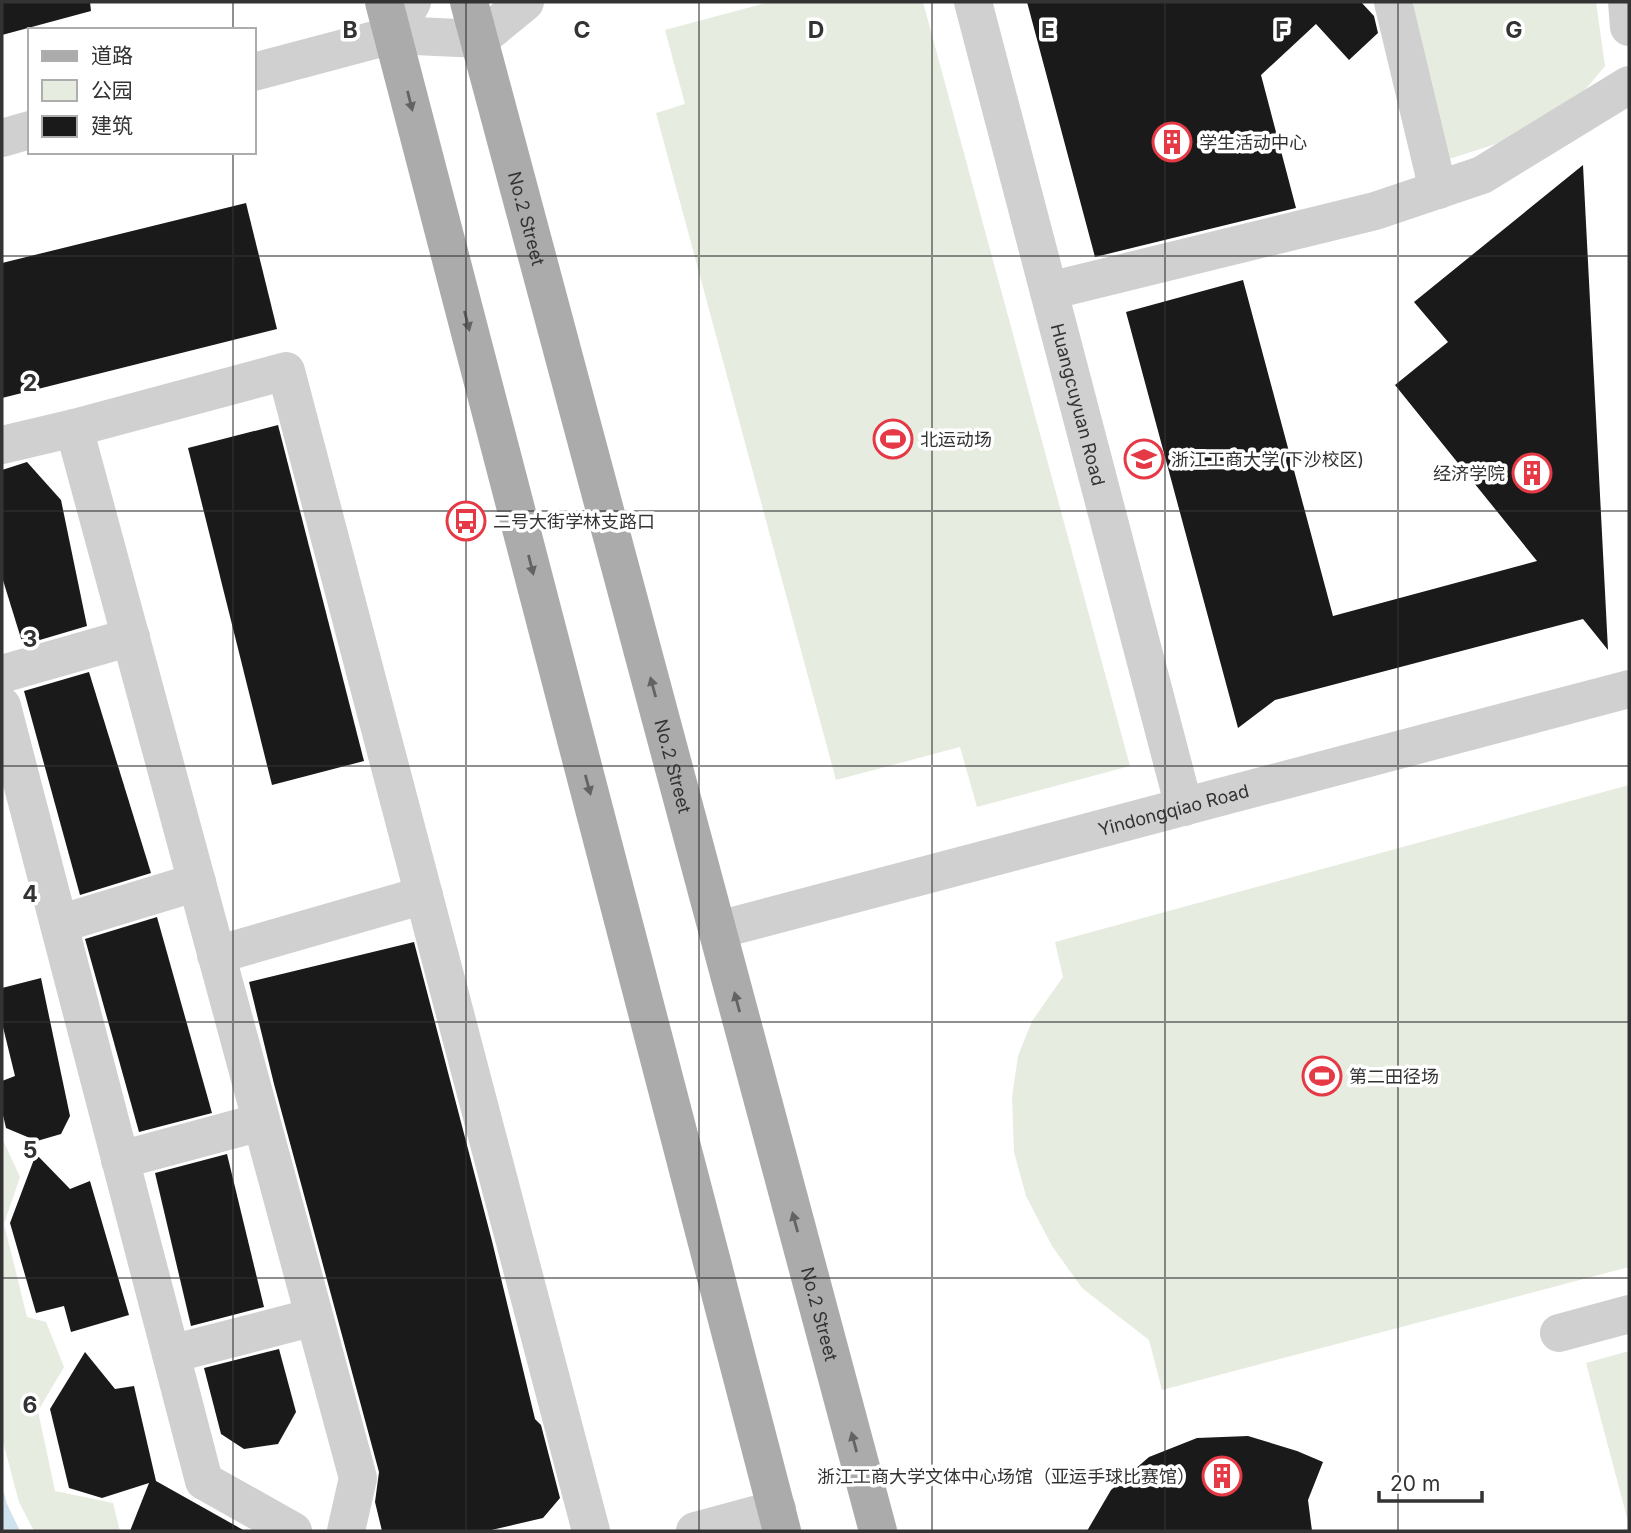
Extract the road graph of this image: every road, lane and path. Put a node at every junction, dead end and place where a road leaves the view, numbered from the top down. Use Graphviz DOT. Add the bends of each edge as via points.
graph roads {
  1 [pos="412,2"];
  2 [pos="469,2"];
  3 [pos="524,2"];
  4 [pos="973,2"];
  5 [pos="1393,2"];
  6 [pos="1627,2"];
  7 [pos="388,18"];
  8 [pos="1629,27"];
  9 [pos="480,39"];
  10 [pos="256,71"];
  11 [pos="1629,85"];
  12 [pos="28,132"];
  13 [pos="2,138"];
  14 [pos="1438,190"];
  15 [pos="1049,291"];
  16 [pos="74,428"];
  17 [pos="2,445"];
  18 [pos="131,637"];
  19 [pos="2,674"];
  20 [pos="1629,688"];
  21 [pos="2,706"];
  22 [pos="1184,807"];
  23 [pos="197,882"];
  24 [pos="424,895"];
  25 [pos="59,924"];
  26 [pos="718,930"];
  27 [pos="216,955"];
  28 [pos="261,1122"];
  29 [pos="120,1160"];
  30 [pos="1629,1314"];
  31 [pos="314,1317"];
  32 [pos="1559,1332"];
  33 [pos="171,1354"];
  34 [pos="779,1520"];
  35 [pos="293,1531"];
  36 [pos="346,1531"];
  37 [pos="591,1531"];
  38 [pos="695,1531"];
  39 [pos="878,1531"];
  1 -- 7 [label="street"];
  2 -- 9 [label="main road, No.2 Street"];
  3 -- 9 [label="street"];
  4 -- 15 [label="street, Huangcuyuan Road"];
  5 -- 14 [label="street"];
  6 -- 8 [label="street"];
  7 -- 9 [label="street"];
  7 -- 10 [label="street"];
  7 -- 34 [label="main road, one-way"];
  26 -- 9 [label="main road, No.2 Street, one-way"];
  11 -- 14 [label="street" via="1482,175"];
  12 -- 13 [label="street"];
  14 -- 15 [label="street" via="1375,211"];
  15 -- 22 [label="street, Huangcuyuan Road"];
  16 -- 17 [label="street"];
  16 -- 18 [label="street"];
  16 -- 24 [label="street" via="286,371"];
  18 -- 19 [label="street"];
  18 -- 23 [label="street"];
  20 -- 22 [label="street, Yindongqiao Road"];
  21 -- 25 [label="street"];
  22 -- 26 [label="street, Yindongqiao Road"];
  23 -- 25 [label="street"];
  23 -- 27 [label="street"];
  24 -- 27 [label="street"];
  24 -- 37 [label="street"];
  25 -- 29 [label="street"];
  39 -- 26 [label="main road, No.2 Street, one-way"];
  27 -- 28 [label="street"];
  28 -- 29 [label="street"];
  28 -- 31 [label="street"];
  29 -- 33 [label="street"];
  30 -- 32 [label="street"];
  31 -- 33 [label="street"];
  31 -- 36 [label="street" via="358,1478"];
  33 -- 35 [label="street" via="204,1482"];
  34 -- 38 [label="street"];
}
